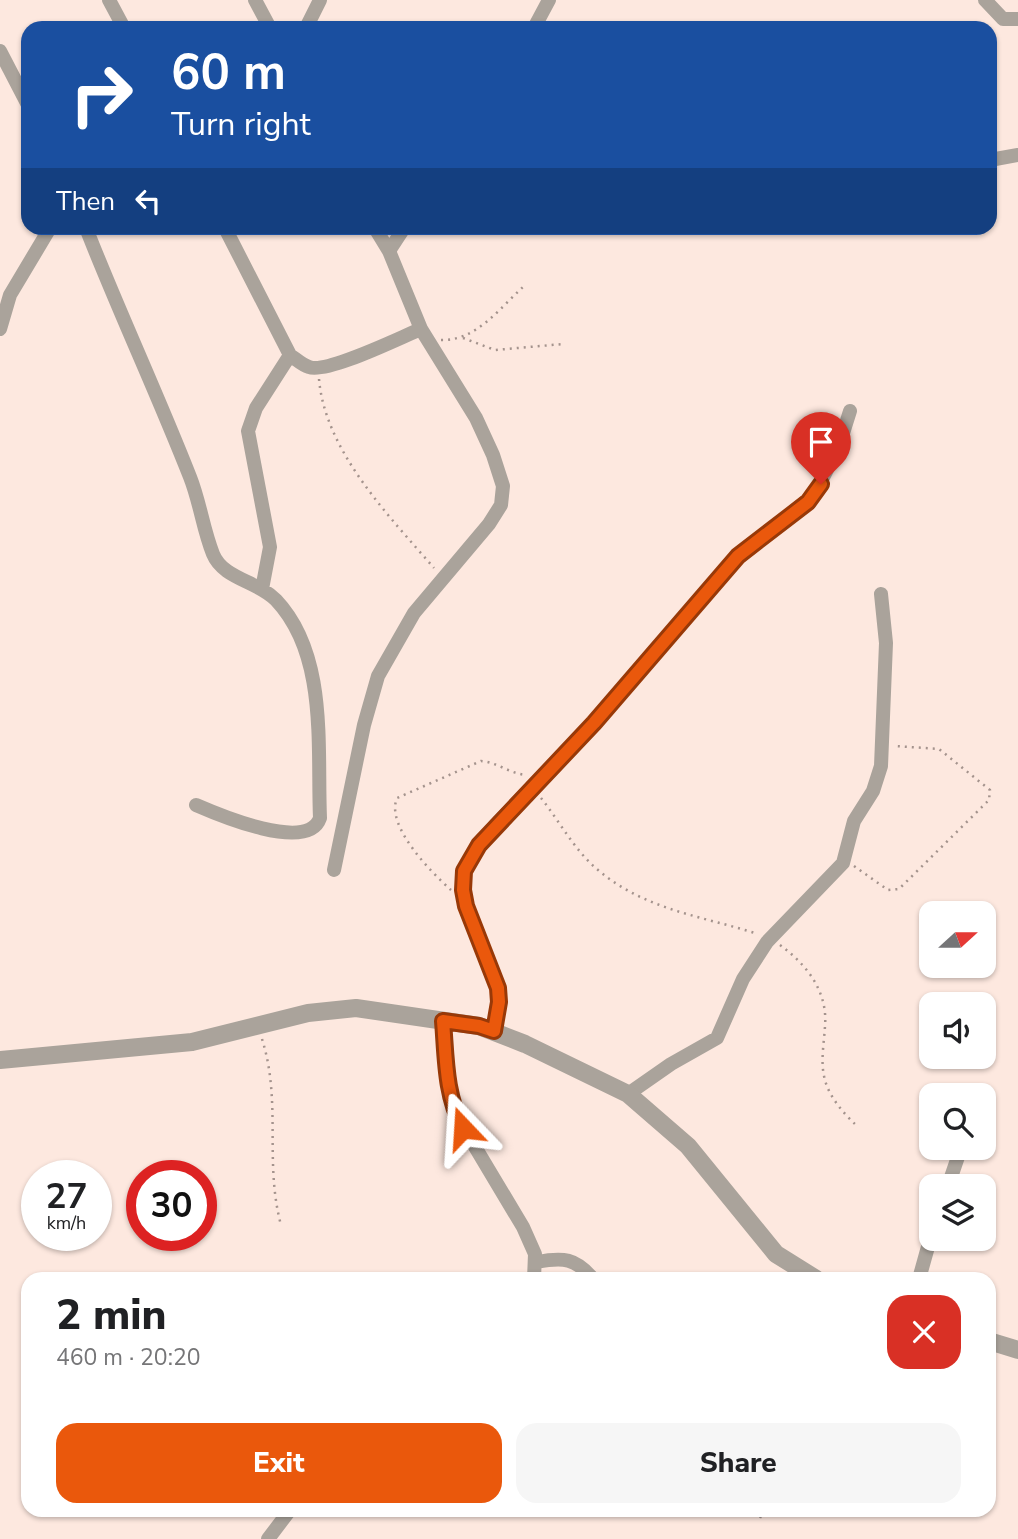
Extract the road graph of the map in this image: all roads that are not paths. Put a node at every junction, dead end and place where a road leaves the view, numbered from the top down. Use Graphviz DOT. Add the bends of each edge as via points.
graph roads {
  1 [pos="109,0"];
  2 [pos="255,0"];
  3 [pos="320,0"];
  4 [pos="549,0"];
  5 [pos="985,0"];
  6 [pos="1018,19"];
  7 [pos="120,21"];
  8 [pos="261,21"];
  9 [pos="310,21"];
  10 [pos="538,21"];
  11 [pos="0,51"];
  12 [pos="21,91"];
  13 [pos="1018,155"];
  14 [pos="997,159"];
  15 [pos="46,235"];
  16 [pos="89,235"];
  17 [pos="229,235"];
  18 [pos="379,235"];
  19 [pos="399,235"];
  20 [pos="389,251"];
  21 [pos="0,329"];
  22 [pos="425,334"];
  23 [pos="290,355"];
  24 [pos="850,411"];
  25 [pos="262,589"];
  26 [pos="881,594"];
  27 [pos="196,805"];
  28 [pos="334,870"];
  29 [pos="443,1021"];
  30 [pos="494,1031"];
  31 [pos="0,1060"];
  32 [pos="628,1094"];
  33 [pos="927,1251"];
  34 [pos="537,1262"];
  35 [pos="535,1272"];
  36 [pos="586,1272"];
  37 [pos="805,1272"];
  38 [pos="921,1272"];
  39 [pos="996,1344"];
  40 [pos="1018,1350"];
  41 [pos="285,1517"];
  42 [pos="268,1539"];
  1 -- 7 [label="street"];
  2 -- 8 [label="street"];
  3 -- 9 [label="street"];
  4 -- 10 [label="street"];
  5 -- 6 [label="street" via="1003,19"];
  11 -- 12 [label="street"];
  13 -- 14 [label="street"];
  15 -- 21 [label="street" via="10,295"];
  16 -- 25 [label="street" via="192,482 213,555 234,575"];
  17 -- 23 [label="street"];
  18 -- 20 [label="street"];
  19 -- 20 [label="street"];
  20 -- 22 [label="street"];
  22 -- 23 [label="street" via="318,369"];
  22 -- 28 [label="street" via="493,455 503,486 501,505 414,613 378,676"];
  23 -- 25 [label="street" via="256,408 248,431 270,547"];
  24 -- 30 [label="street" via="839,446 814,495 738,556 633,680 473,853 463,874 465,901 498,988"];
  25 -- 27 [label="street" via="293,622 307,653 314,690 320,818 312,829 279,831 252,827"];
  26 -- 32 [label="street" via="886,633 881,766 854,821 843,863 770,939 743,979 717,1038"];
  29 -- 30 [label="street"];
  29 -- 31 [label="street" via="356,1007 308,1013 192,1042"];
  29 -- 34 [label="street" via="456,1115 523,1227"];
  30 -- 32 [label="street"];
  32 -- 37 [label="street" via="688,1146 776,1254"];
  33 -- 38 [label="street"];
  34 -- 35 [label="street"];
  34 -- 36 [label="street" via="570,1259"];
  39 -- 40 [label="street"];
  41 -- 42 [label="street"];
}
